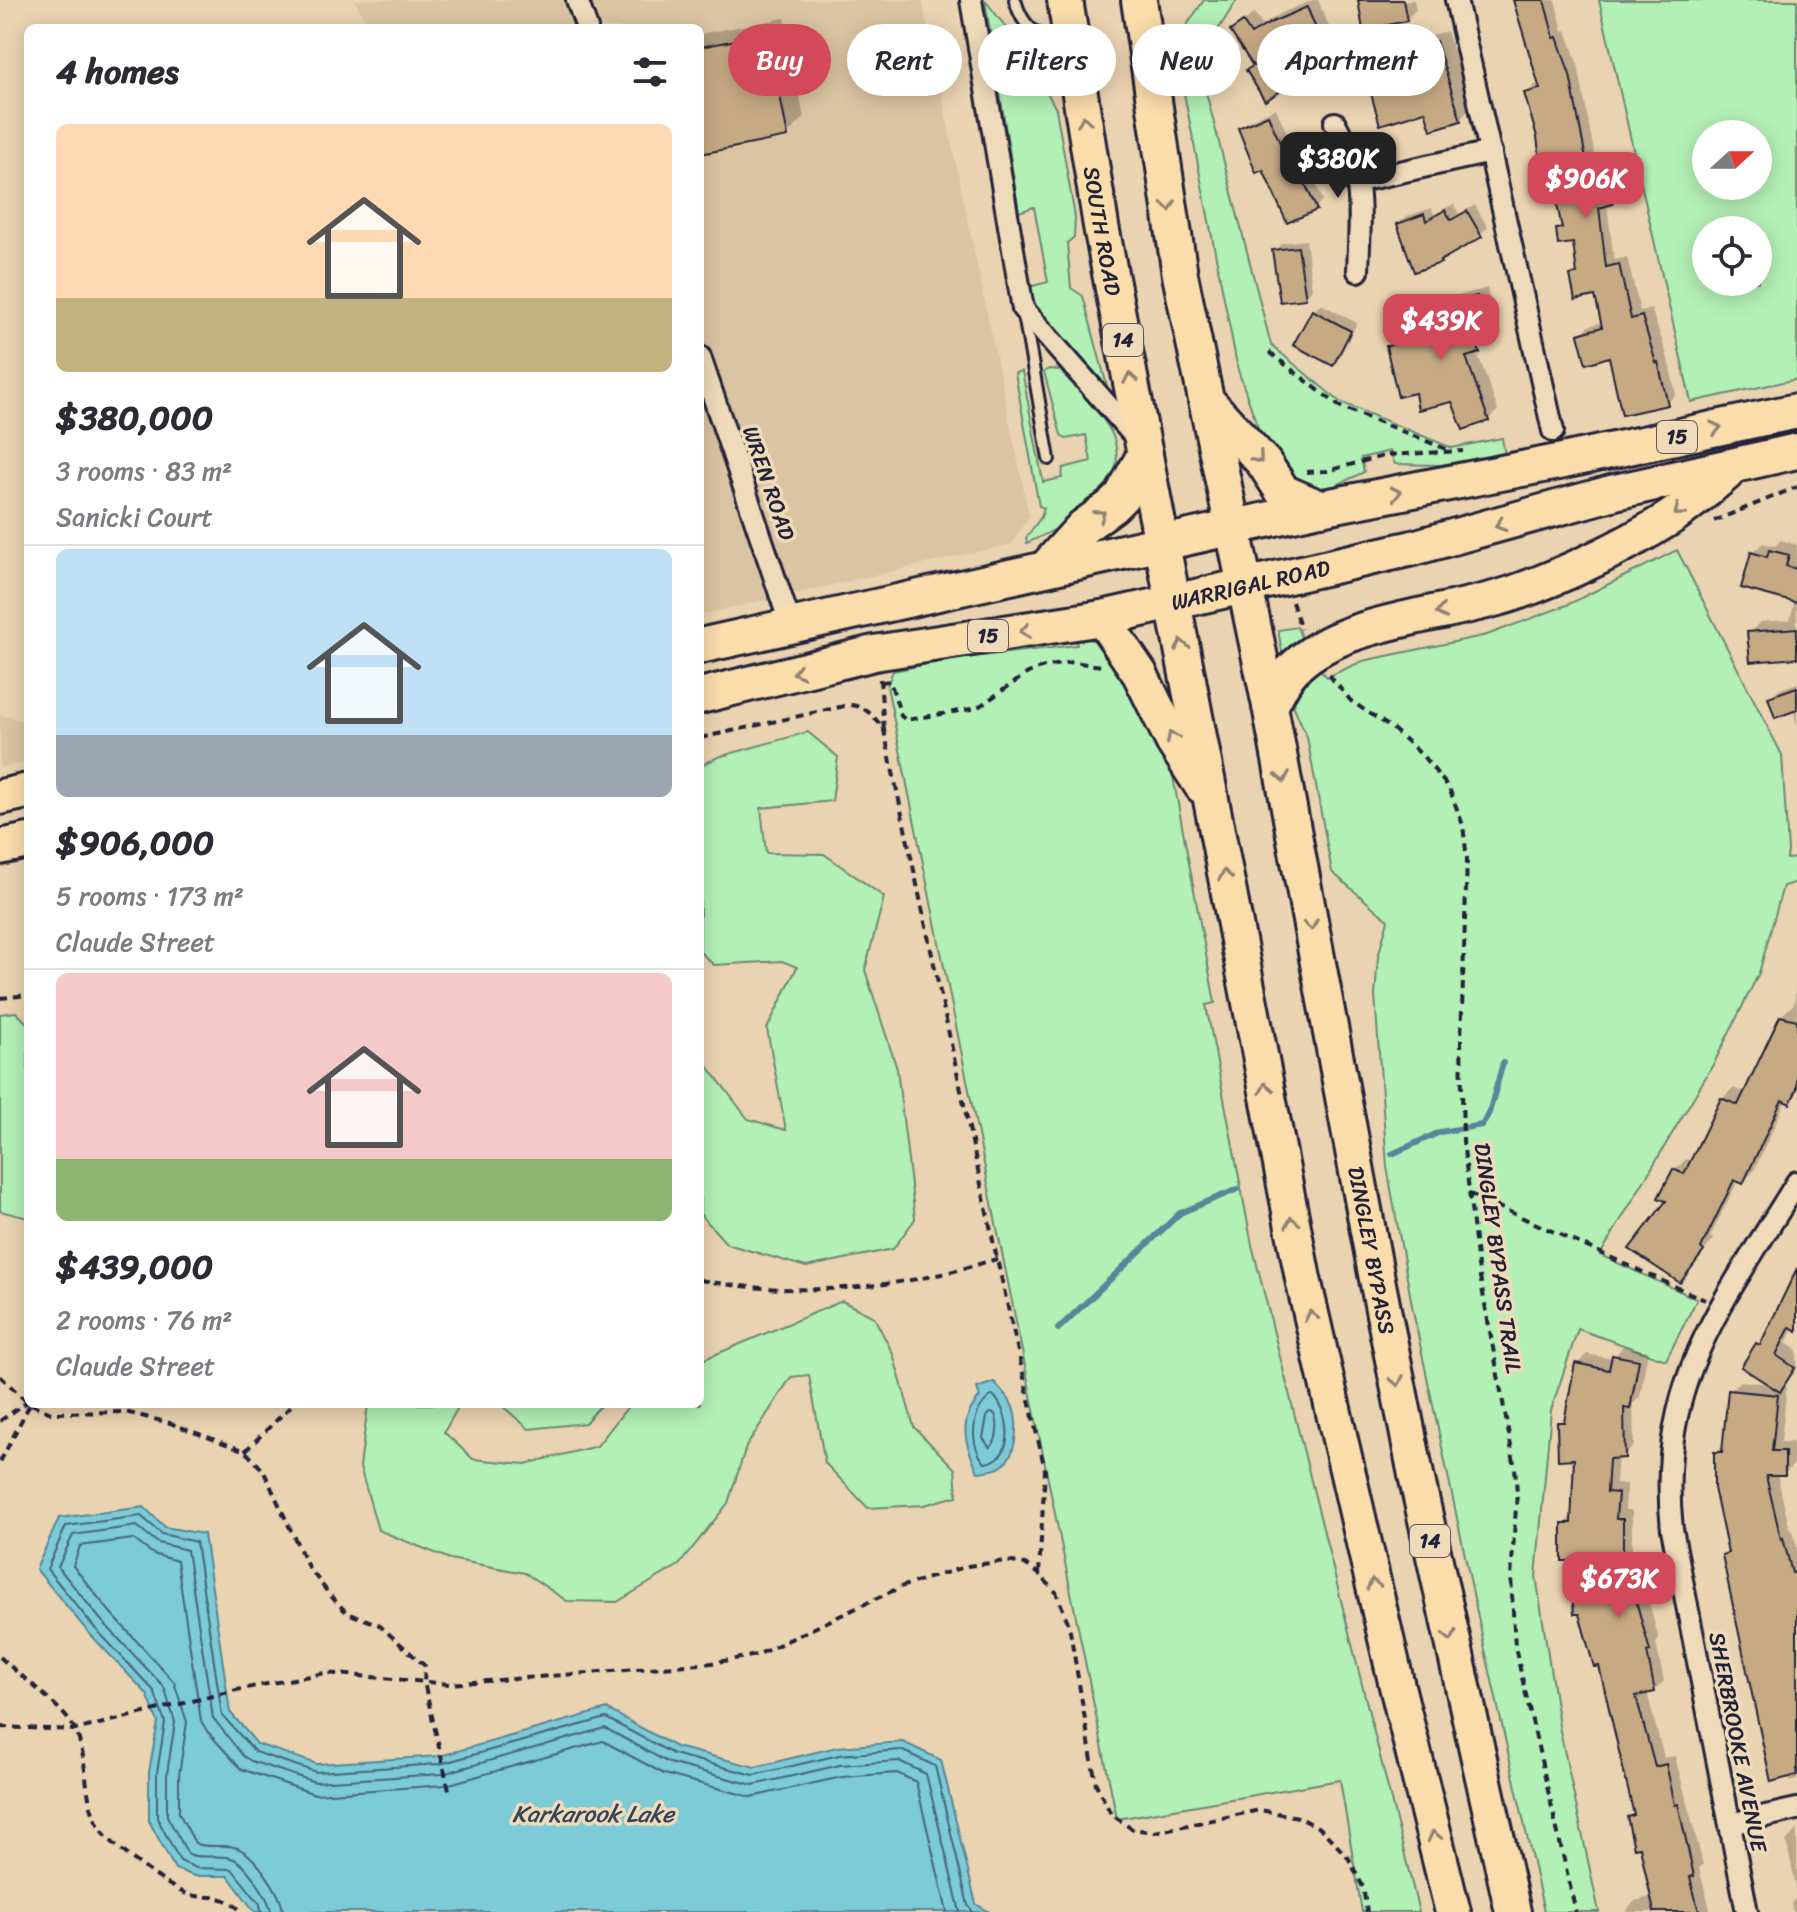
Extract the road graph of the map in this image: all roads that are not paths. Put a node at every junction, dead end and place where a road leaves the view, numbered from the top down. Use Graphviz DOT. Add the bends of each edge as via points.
graph roads {
  1 [pos="577,0"];
  2 [pos="971,0"];
  3 [pos="1015,0"];
  4 [pos="1065,0"];
  5 [pos="1139,0"];
  6 [pos="1456,0"];
  7 [pos="586,24"];
  8 [pos="1025,24"];
  9 [pos="1069,24"];
  10 [pos="1080,96"];
  11 [pos="1335,123"];
  12 [pos="1491,152"];
  13 [pos="1359,181"];
  14 [pos="1358,271"];
  15 [pos="1023,309"];
  16 [pos="704,369"];
  17 [pos="1206,400"];
  18 [pos="1797,411"];
  19 [pos="1553,431"];
  20 [pos="1144,450"];
  21 [pos="1797,451"];
  22 [pos="1049,459"];
  23 [pos="1740,463"];
  24 [pos="1320,508"];
  25 [pos="1233,527"];
  26 [pos="1163,542"];
  27 [pos="1046,568"];
  28 [pos="1245,586"];
  29 [pos="1174,602"];
  30 [pos="1102,618"];
  31 [pos="791,626"];
  32 [pos="704,645"];
  33 [pos="704,695"];
  34 [pos="1270,706"];
  35 [pos="24,792"];
  36 [pos="0,797"];
  37 [pos="1213,804"];
  38 [pos="24,842"];
  39 [pos="0,847"];
  40 [pos="1797,1182"];
  41 [pos="1797,1809"];
  42 [pos="1730,1824"];
  43 [pos="1453,1912"];
  44 [pos="1513,1912"];
  45 [pos="1747,1912"];
  1 -- 7 [label="street"];
  2 -- 15 [label="street"];
  3 -- 8 [label="lane"];
  4 -- 9 [label="highway, SOUTH ROAD / 14"];
  5 -- 17 [label="highway, 14, one-way" via="1180,275"];
  6 -- 12 [label="street"];
  20 -- 10 [label="highway, SOUTH ROAD / 14, one-way"];
  11 -- 13 [label="street"];
  12 -- 13 [label="street"];
  12 -- 19 [label="street"];
  13 -- 14 [label="street"];
  15 -- 20 [label="street"];
  15 -- 22 [label="lane"];
  16 -- 31 [label="street, WREN ROAD"];
  17 -- 24 [label="highway, one-way" via="1264,463 1283,492"];
  17 -- 25 [label="highway, 14"];
  24 -- 18 [label="highway, 15, one-way"];
  20 -- 26 [label="highway, SOUTH ROAD / 14"];
  27 -- 20 [label="highway, one-way" via="1083,527 1122,496"];
  21 -- 23 [label="highway, WARRIGAL ROAD / 15"];
  23 -- 28 [label="highway, WARRIGAL ROAD / 15, one-way"];
  23 -- 34 [label="highway, one-way" via="1668,519 1577,568 1514,594 1380,625 1314,653 1293,669"];
  24 -- 25 [label="highway, 15"];
  25 -- 26 [label="highway, 15"];
  25 -- 28 [label="highway, 14"];
  26 -- 27 [label="highway, 15"];
  26 -- 29 [label="highway, SOUTH ROAD / 14"];
  27 -- 31 [label="highway, 15"];
  28 -- 29 [label="highway, WARRIGAL ROAD / 15"];
  28 -- 34 [label="highway, DINGLEY BYPASS / 14"];
  29 -- 30 [label="highway, WARRIGAL ROAD / 15"];
  37 -- 29 [label="highway, 14, one-way"];
  30 -- 33 [label="highway, WARRIGAL ROAD / 15, one-way" via="877,668"];
  37 -- 30 [label="highway, one-way"];
  31 -- 32 [label="highway, 15"];
  34 -- 44 [label="highway, DINGLEY BYPASS / 14, one-way" via="1416,1475"];
  35 -- 36 [label="highway"];
  43 -- 37 [label="highway, 14, one-way" via="1319,1353"];
  38 -- 39 [label="highway"];
  40 -- 42 [label="street, SHERBROOKE AVENUE" via="1703,1337 1680,1394 1669,1452 1677,1559"];
  41 -- 42 [label="street"];
  42 -- 45 [label="street, SHERBROOKE AVENUE"];
}
